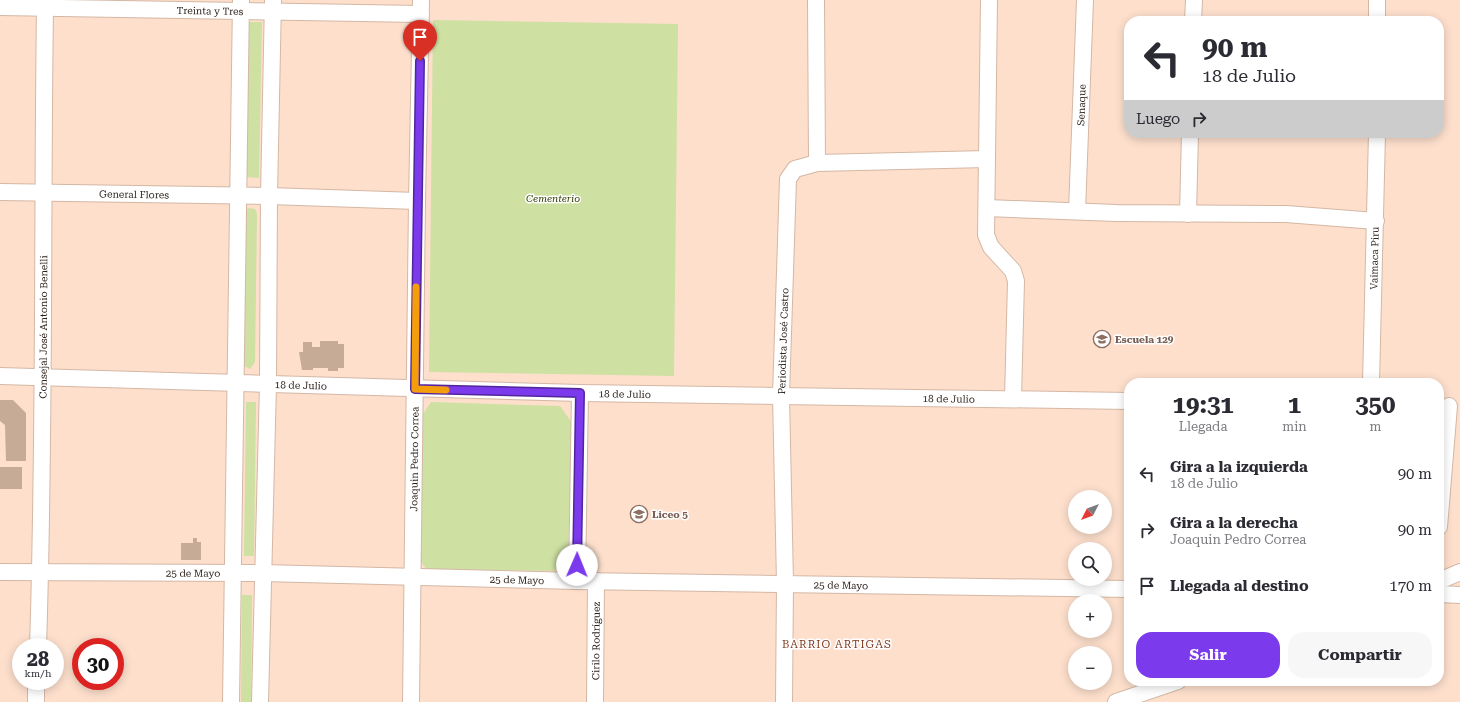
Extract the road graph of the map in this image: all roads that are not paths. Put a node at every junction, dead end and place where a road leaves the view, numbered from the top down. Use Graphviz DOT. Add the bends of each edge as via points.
graph roads {
  1 [pos="816,0"];
  2 [pos="989,0"];
  3 [pos="1085,0"];
  4 [pos="1194,0"];
  5 [pos="1377,0"];
  6 [pos="135,5"];
  7 [pos="241,5"];
  8 [pos="272,6"];
  9 [pos="0,7"];
  10 [pos="45,7"];
  11 [pos="421,7"];
  12 [pos="1193,16"];
  13 [pos="1377,16"];
  14 [pos="1190,138"];
  15 [pos="1378,138"];
  16 [pos="987,159"];
  17 [pos="817,163"];
  18 [pos="0,192"];
  19 [pos="42,193"];
  20 [pos="239,196"];
  21 [pos="269,196"];
  22 [pos="417,200"];
  23 [pos="987,208"];
  24 [pos="1077,210"];
  25 [pos="1188,214"];
  26 [pos="1376,221"];
  27 [pos="0,376"];
  28 [pos="43,376"];
  29 [pos="1371,378"];
  30 [pos="235,384"];
  31 [pos="268,384"];
  32 [pos="415,389"];
  33 [pos="580,393"];
  34 [pos="781,395"];
  35 [pos="1013,398"];
  36 [pos="1124,400"];
  37 [pos="1449,406"];
  38 [pos="1444,466"];
  39 [pos="0,572"];
  40 [pos="40,572"];
  41 [pos="1460,572"];
  42 [pos="231,573"];
  43 [pos="262,573"];
  44 [pos="412,577"];
  45 [pos="1444,579"];
  46 [pos="576,581"];
  47 [pos="596,581"];
  48 [pos="785,583"];
  49 [pos="1124,589"];
  50 [pos="1444,594"];
  51 [pos="1460,595"];
  52 [pos="38,638"];
  53 [pos="1163,686"];
  54 [pos="36,690"];
  55 [pos="36,702"];
  56 [pos="231,702"];
  57 [pos="260,702"];
  58 [pos="411,702"];
  59 [pos="595,702"];
  60 [pos="784,702"];
  61 [pos="1116,702"];
  1 -- 17 [label="street"];
  2 -- 16 [label="street"];
  3 -- 24 [label="street, Senaque"];
  4 -- 12 [label="street"];
  5 -- 13 [label="street"];
  6 -- 7 [label="street, Treinta y Tres"];
  6 -- 10 [label="street, Treinta y Tres"];
  7 -- 8 [label="street, Treinta y Tres"];
  7 -- 20 [label="street"];
  8 -- 11 [label="street, Treinta y Tres"];
  8 -- 21 [label="street"];
  9 -- 10 [label="street, Treinta y Tres"];
  10 -- 19 [label="street, Consejal José Antonio Benelli"];
  11 -- 22 [label="street, Joaquin Pedro Correa"];
  14 -- 25 [label="street"];
  15 -- 26 [label="street, Vaimaca Piru"];
  16 -- 17 [label="street, Periodista José Castro"];
  16 -- 23 [label="street"];
  17 -- 34 [label="street, Periodista José Castro" via="795,169 788,179"];
  18 -- 19 [label="street, General Flores"];
  19 -- 20 [label="street, General Flores"];
  19 -- 28 [label="street, Consejal José Antonio Benelli"];
  20 -- 21 [label="street, General Flores"];
  20 -- 30 [label="street"];
  21 -- 22 [label="street, General Flores"];
  21 -- 31 [label="street"];
  22 -- 32 [label="street, Joaquin Pedro Correa"];
  23 -- 24 [label="street"];
  23 -- 35 [label="street" via="988,241 1013,270 1016,280"];
  24 -- 25 [label="street"];
  25 -- 26 [label="street" via="1286,214"];
  26 -- 29 [label="street, Vaimaca Piru"];
  27 -- 28 [label="street, 18 de Julio"];
  28 -- 30 [label="street, 18 de Julio"];
  28 -- 40 [label="street, Consejal José Antonio Benelli"];
  30 -- 31 [label="street, 18 de Julio"];
  30 -- 42 [label="street"];
  31 -- 32 [label="street, 18 de Julio"];
  31 -- 43 [label="street"];
  32 -- 33 [label="street, 18 de Julio"];
  32 -- 44 [label="street, Joaquin Pedro Correa"];
  33 -- 34 [label="street, 18 de Julio"];
  33 -- 46 [label="street"];
  34 -- 35 [label="street, 18 de Julio"];
  34 -- 48 [label="street, Periodista José Castro"];
  35 -- 36 [label="street, 18 de Julio"];
  37 -- 38 [label="street"];
  39 -- 40 [label="street, 25 de Mayo"];
  40 -- 42 [label="street, 25 de Mayo"];
  40 -- 52 [label="street, Consejal José Antonio Benelli"];
  41 -- 45 [label="street"];
  42 -- 43 [label="street, 25 de Mayo"];
  42 -- 56 [label="street"];
  43 -- 44 [label="street, 25 de Mayo"];
  43 -- 57 [label="street"];
  44 -- 46 [label="street, 25 de Mayo"];
  44 -- 58 [label="street, Joaquin Pedro Correa"];
  46 -- 47 [label="street, 25 de Mayo"];
  47 -- 48 [label="street, 25 de Mayo"];
  47 -- 59 [label="street, Cirilo Rodríguez"];
  48 -- 49 [label="street, 25 de Mayo"];
  48 -- 60 [label="street, Periodista José Castro"];
  50 -- 51 [label="street"];
  53 -- 61 [label="street"];
  54 -- 55 [label="street"];
}
